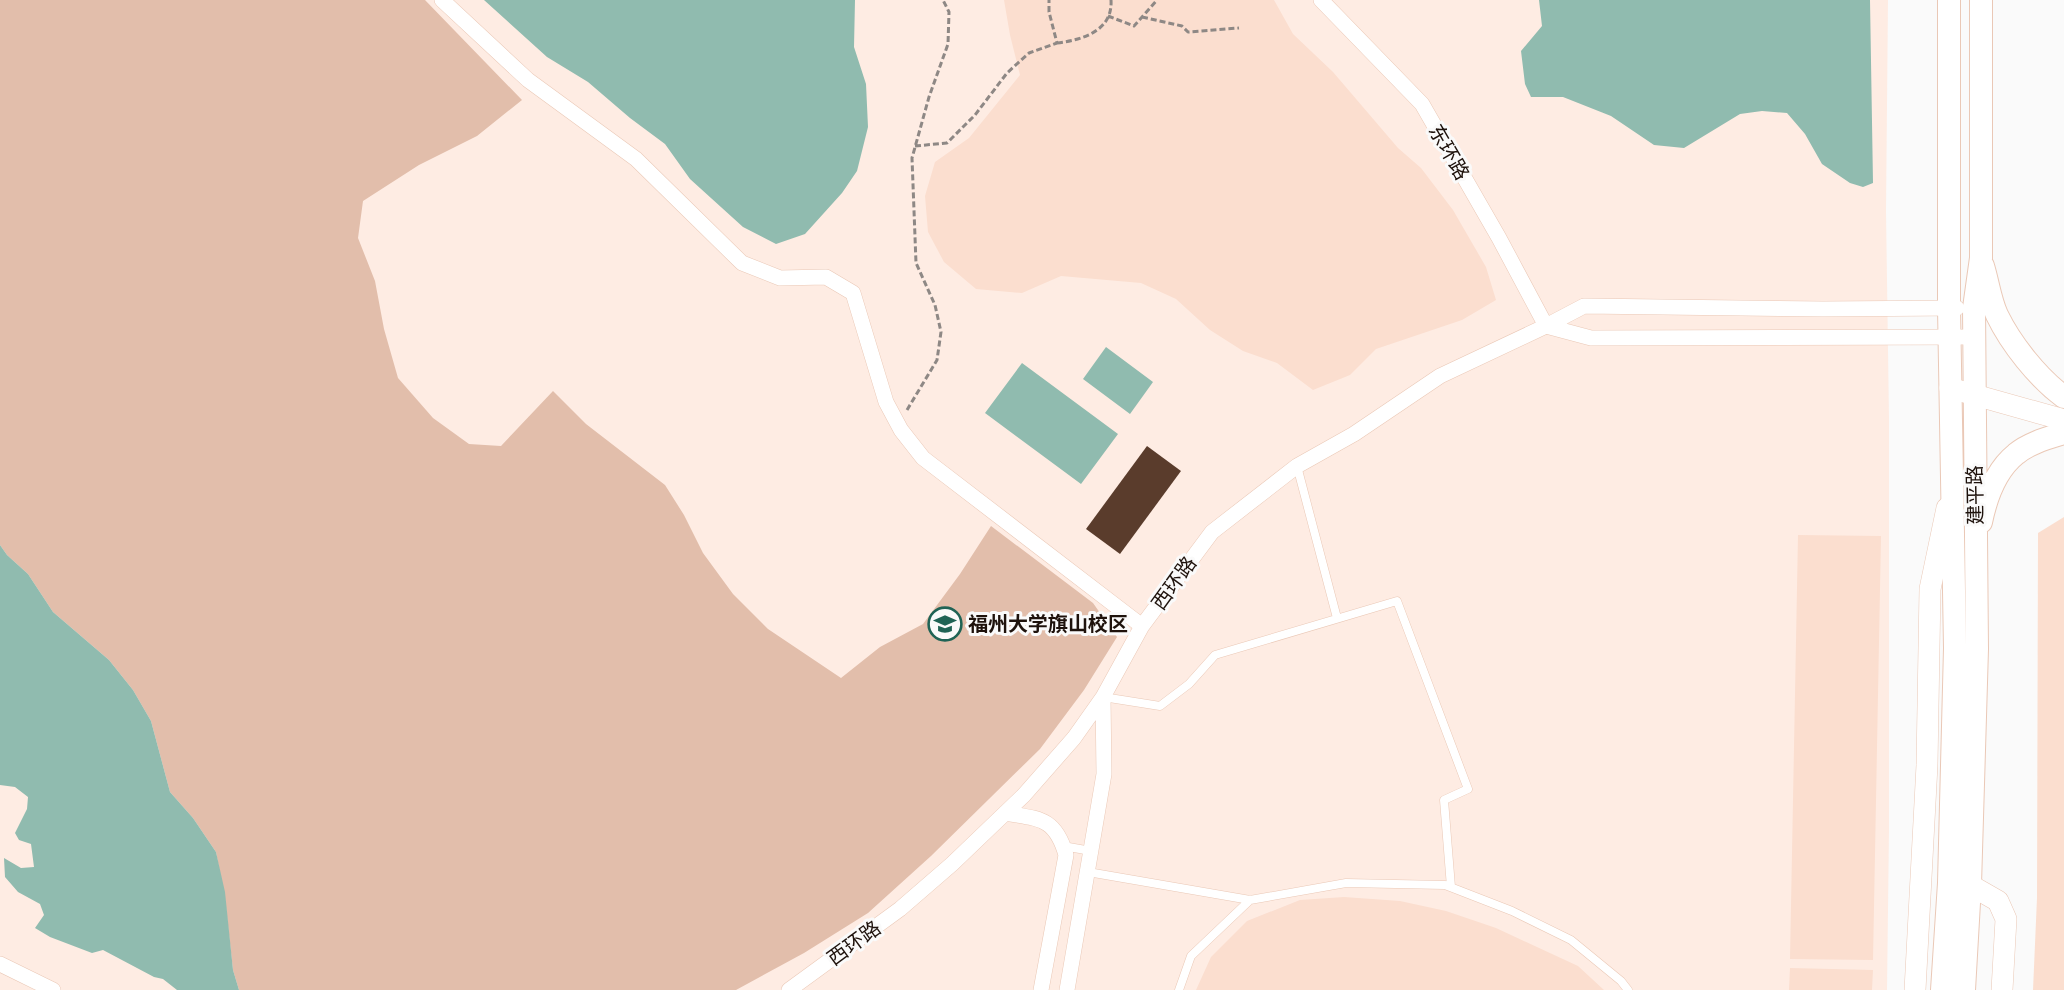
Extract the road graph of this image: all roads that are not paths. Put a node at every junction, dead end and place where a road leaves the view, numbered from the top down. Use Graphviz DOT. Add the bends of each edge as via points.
graph roads {
  1 [pos="442,0"];
  2 [pos="1321,0"];
  3 [pos="1949,0"];
  4 [pos="1981,0"];
  5 [pos="1981,258"];
  6 [pos="1949,308"];
  7 [pos="1974,308"];
  8 [pos="1546,326"];
  9 [pos="1950,337"];
  10 [pos="1974,337"];
  11 [pos="1950,388"];
  12 [pos="1974,394"];
  13 [pos="2064,397"];
  14 [pos="2064,420"];
  15 [pos="2064,433"];
  16 [pos="1297,466"];
  17 [pos="1952,487"];
  18 [pos="1976,547"];
  19 [pos="1337,618"];
  20 [pos="1142,626"];
  21 [pos="1103,697"];
  22 [pos="1005,813"];
  23 [pos="1063,846"];
  24 [pos="1092,851"];
  25 [pos="1088,872"];
  26 [pos="1970,885"];
  27 [pos="1451,887"];
  28 [pos="1250,900"];
  29 [pos="0,964"];
  30 [pos="53,990"];
  31 [pos="789,990"];
  32 [pos="1041,990"];
  33 [pos="1067,990"];
  34 [pos="1179,990"];
  35 [pos="1628,990"];
  36 [pos="1916,990"];
  37 [pos="1942,990"];
  38 [pos="1964,990"];
  39 [pos="2002,990"];
  1 -- 20 [label="street" via="528,80 636,159 742,263 780,278 826,277 854,293 886,402 923,458"];
  2 -- 8 [label="street, 东环路" via="1422,104"];
  3 -- 6 [label="main road, 建平路"];
  4 -- 5 [label="main road, 建平路"];
  5 -- 7 [label="main road, 建平路"];
  5 -- 13 [label="main road" via="1997,315 2022,355"];
  6 -- 7 [label="street, 西环路"];
  6 -- 8 [label="street, 西环路" via="1584,306"];
  6 -- 9 [label="main road, 建平路"];
  7 -- 10 [label="main road, 建平路"];
  8 -- 9 [label="street" via="1591,338"];
  8 -- 16 [label="street, 西环路" via="1440,376 1354,434"];
  9 -- 10 [label="street"];
  9 -- 11 [label="main road, 建平路"];
  10 -- 12 [label="main road, 建平路"];
  11 -- 12 [label="street"];
  11 -- 17 [label="main road, 建平路"];
  12 -- 14 [label="street"];
  12 -- 18 [label="main road, 建平路"];
  15 -- 18 [label="main road" via="2039,440 2016,454 1998,476 1985,503"];
  16 -- 19 [label="lane"];
  16 -- 20 [label="street, 西环路" via="1212,532"];
  17 -- 36 [label="street" via="1930,589 1927,765"];
  17 -- 37 [label="main road, 建平路" via="1953,762"];
  18 -- 26 [label="main road, 建平路"];
  19 -- 21 [label="lane" via="1215,655 1189,684 1160,706"];
  19 -- 27 [label="lane" via="1397,601 1468,789 1444,800"];
  20 -- 21 [label="street, 西环路"];
  21 -- 22 [label="street, 西环路" via="1074,738"];
  21 -- 24 [label="street" via="1104,774"];
  22 -- 23 [label="street" via="1043,820 1060,837"];
  22 -- 31 [label="street, 西环路" via="900,909"];
  23 -- 24 [label="lane"];
  23 -- 32 [label="street" via="1066,855"];
  24 -- 25 [label="street"];
  25 -- 28 [label="lane"];
  25 -- 33 [label="street"];
  26 -- 38 [label="main road, 建平路"];
  26 -- 39 [label="street" via="1998,901 2006,919"];
  27 -- 28 [label="lane" via="1346,883"];
  27 -- 35 [label="lane" via="1571,940"];
  28 -- 34 [label="lane" via="1191,956"];
  29 -- 30 [label="street"];
}
